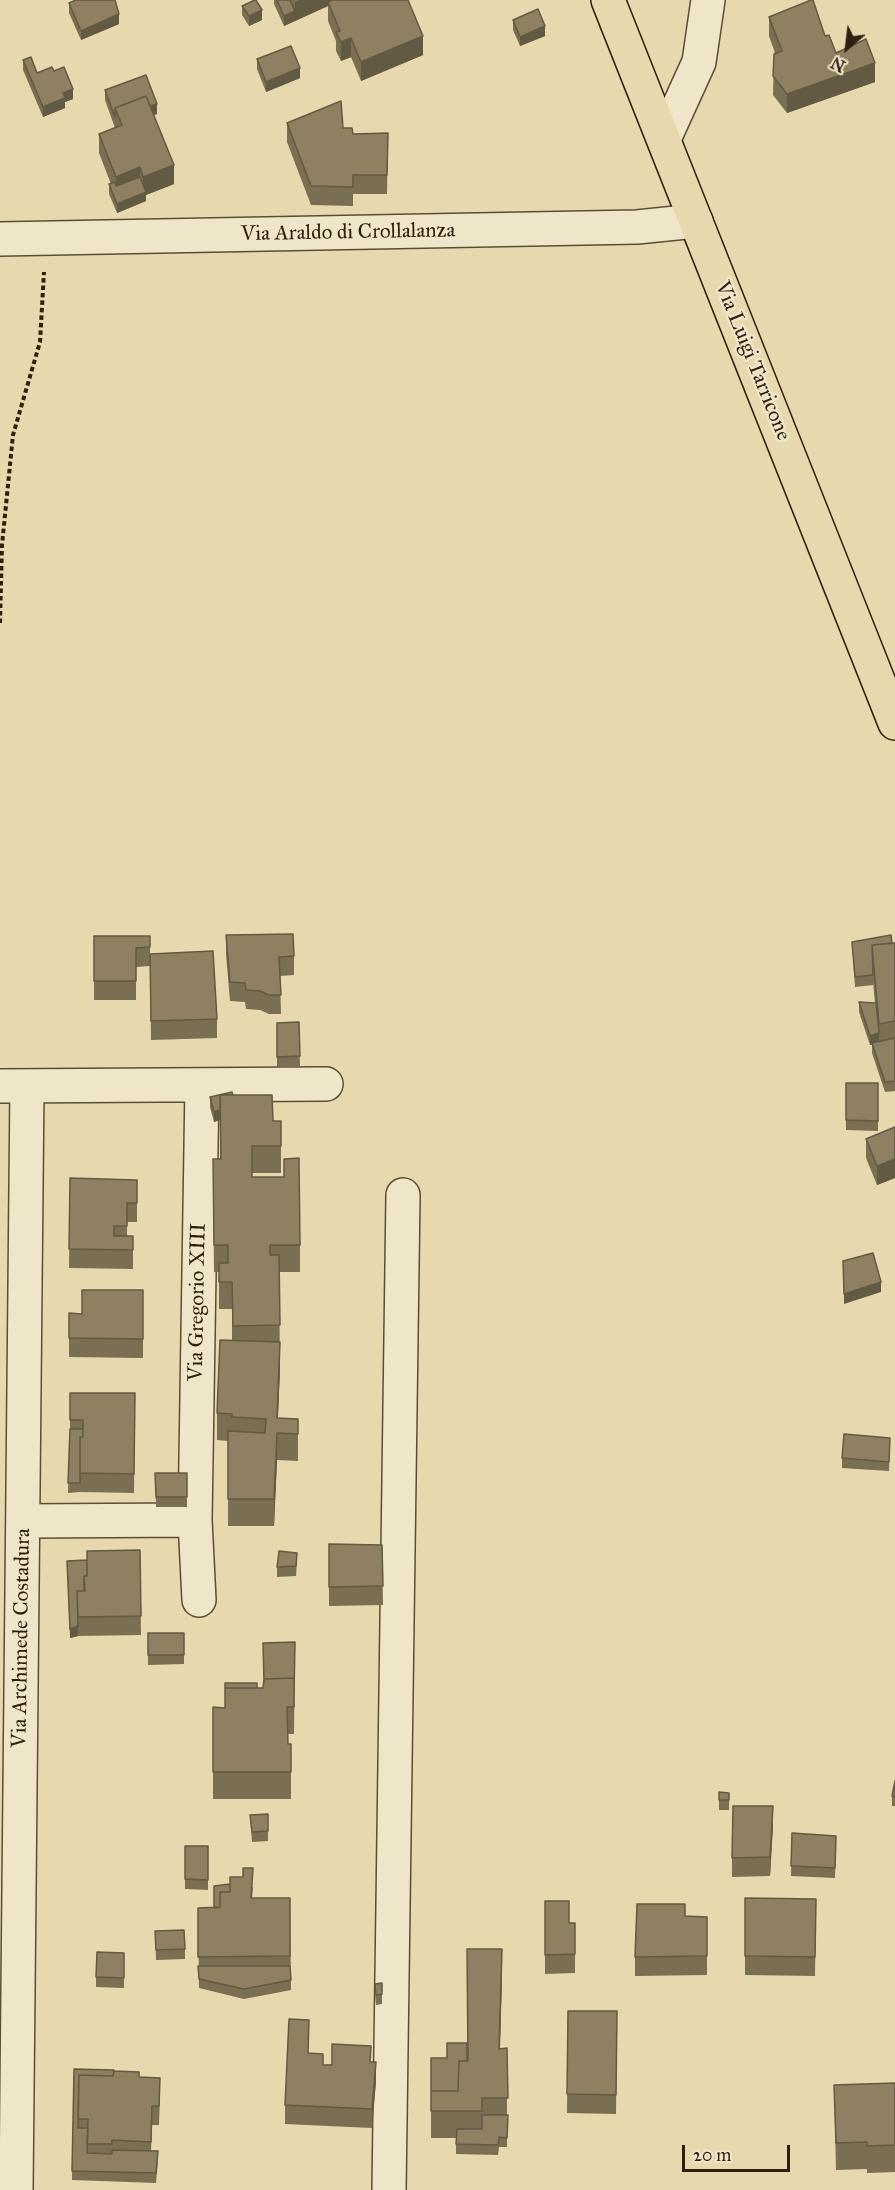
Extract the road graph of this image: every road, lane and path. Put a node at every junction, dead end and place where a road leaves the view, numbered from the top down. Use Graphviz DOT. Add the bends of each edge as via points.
graph roads {
  1 [pos="608,0"];
  2 [pos="708,0"];
  3 [pos="664,138"];
  4 [pos="696,221"];
  5 [pos="0,239"];
  6 [pos="45,239"];
  7 [pos="0,623"];
  8 [pos="895,723"];
  9 [pos="326,1084"];
  10 [pos="202,1085"];
  11 [pos="14,1086"];
  12 [pos="403,1195"];
  13 [pos="195,1520"];
  14 [pos="23,1521"];
  15 [pos="199,1600"];
  16 [pos="16,2190"];
  17 [pos="389,2190"];
  1 -- 3 [label="main road, Via Luigi Tarricone"];
  2 -- 3 [label="street" via="699,62"];
  3 -- 4 [label="main road, Via Luigi Tarricone"];
  4 -- 6 [label="street, Via Araldo di Crollalanza" via="637,227"];
  4 -- 8 [label="main road, Via Luigi Tarricone"];
  5 -- 6 [label="street, Via Araldo di Crollalanza"];
  6 -- 7 [label="path" via="40,342 13,435 2,545"];
  9 -- 10 [label="street"];
  10 -- 11 [label="street"];
  10 -- 13 [label="street, Via Gregorio XIII"];
  11 -- 14 [label="street, Via Archimede Costadura"];
  12 -- 17 [label="street"];
  13 -- 14 [label="street"];
  13 -- 15 [label="street, Via Gregorio XIII"];
  14 -- 16 [label="street, Via Archimede Costadura"];
}
